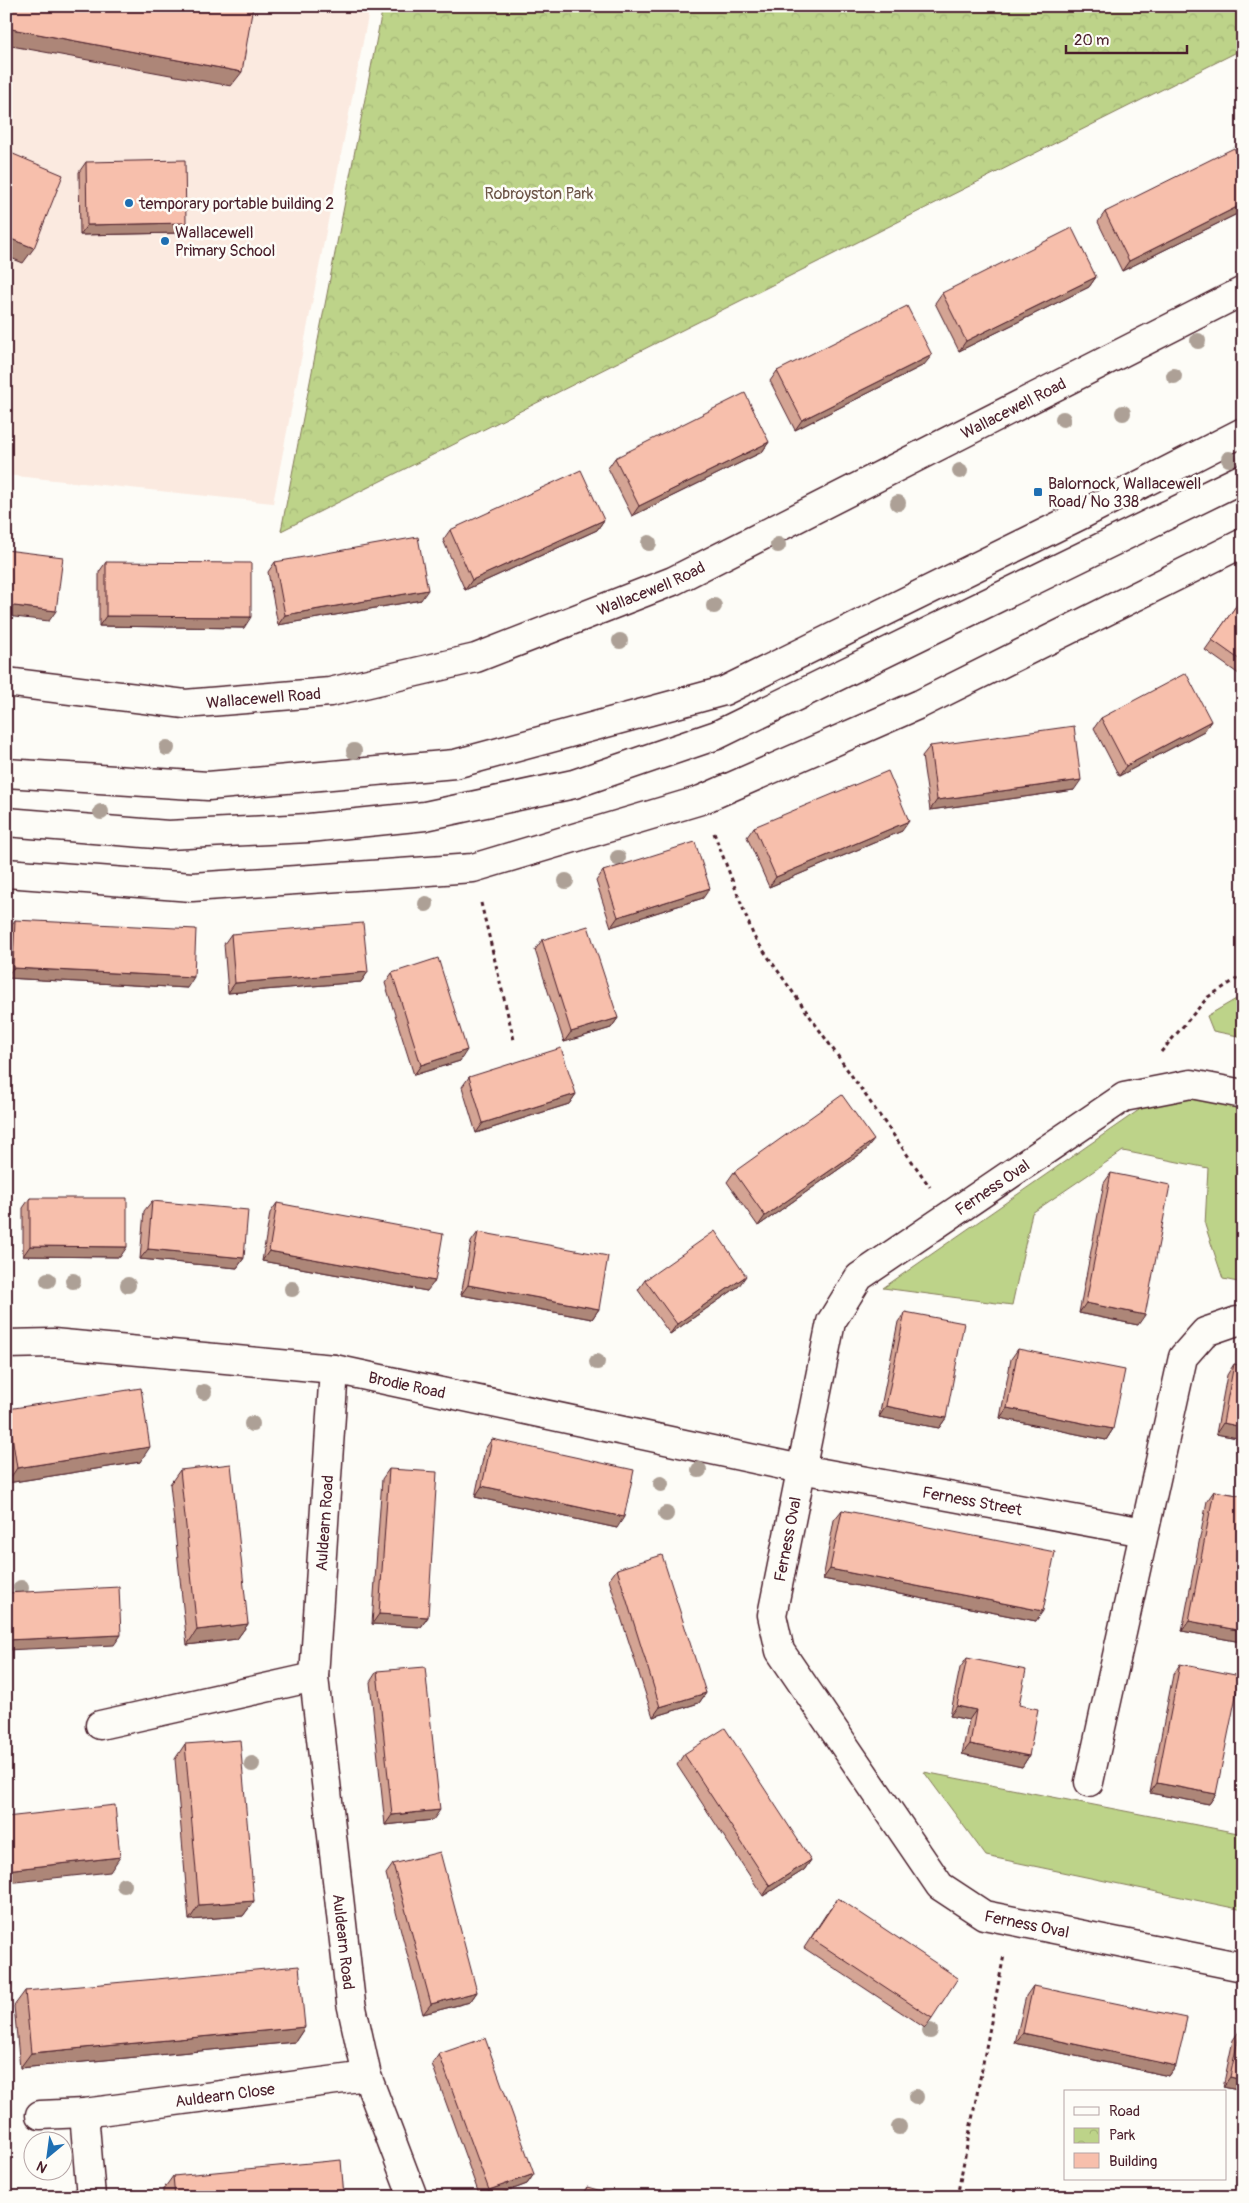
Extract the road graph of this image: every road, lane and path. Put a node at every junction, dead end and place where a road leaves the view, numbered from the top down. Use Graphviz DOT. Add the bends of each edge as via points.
graph roads {
  1 [pos="1243,291"];
  2 [pos="1243,432"];
  3 [pos="1243,478"];
  4 [pos="1243,544"];
  5 [pos="6,682"];
  6 [pos="6,773"];
  7 [pos="701,800"];
  8 [pos="6,822"];
  9 [pos="473,868"];
  10 [pos="6,873"];
  11 [pos="1243,975"];
  12 [pos="514,1040"];
  13 [pos="1160,1054"];
  14 [pos="1243,1094"];
  15 [pos="950,1216"];
  16 [pos="1243,1322"];
  17 [pos="6,1344"];
  18 [pos="334,1369"];
  19 [pos="801,1468"];
  20 [pos="1144,1532"];
  21 [pos="314,1677"];
  22 [pos="100,1725"];
  23 [pos="1089,1782"];
  24 [pos="1012,1920"];
  25 [pos="1243,1967"];
  26 [pos="367,2076"];
  27 [pos="84,2113"];
  28 [pos="40,2116"];
  29 [pos="91,2197"];
  30 [pos="413,2197"];
  31 [pos="957,2197"];
  1 -- 5 [label="street, Wallacewell Road" via="673,580 476,658 330,692 185,704"];
  2 -- 6 [label="street" via="724,691 455,764 208,786"];
  3 -- 8 [label="street" via="717,735 574,784 425,816 309,828 168,835"];
  4 -- 7 [label="street" via="920,704"];
  7 -- 9 [label="street"];
  7 -- 15 [label="path" via="754,937"];
  9 -- 10 [label="street" via="192,887"];
  9 -- 12 [label="path"];
  11 -- 13 [label="path" via="1208,998"];
  14 -- 15 [label="street, Ferness Oval" via="1192,1084 1124,1097"];
  15 -- 19 [label="street, Ferness Oval" via="859,1277 831,1322"];
  16 -- 20 [label="street" via="1205,1332 1182,1357"];
  17 -- 18 [label="street, Brodie Road" via="53,1344"];
  18 -- 19 [label="street, Brodie Road"];
  18 -- 21 [label="street, Auldearn Road"];
  19 -- 20 [label="street, Ferness Street"];
  19 -- 24 [label="street, Ferness Oval" via="772,1615 780,1651 940,1886 984,1915"];
  20 -- 23 [label="street"];
  21 -- 22 [label="street"];
  21 -- 26 [label="street, Auldearn Road" via="351,2003"];
  24 -- 25 [label="street, Ferness Oval"];
  24 -- 31 [label="path"];
  26 -- 27 [label="street, Auldearn Close"];
  26 -- 30 [label="street, Auldearn Road"];
  27 -- 28 [label="street, Auldearn Close"];
  27 -- 29 [label="street"];
}
